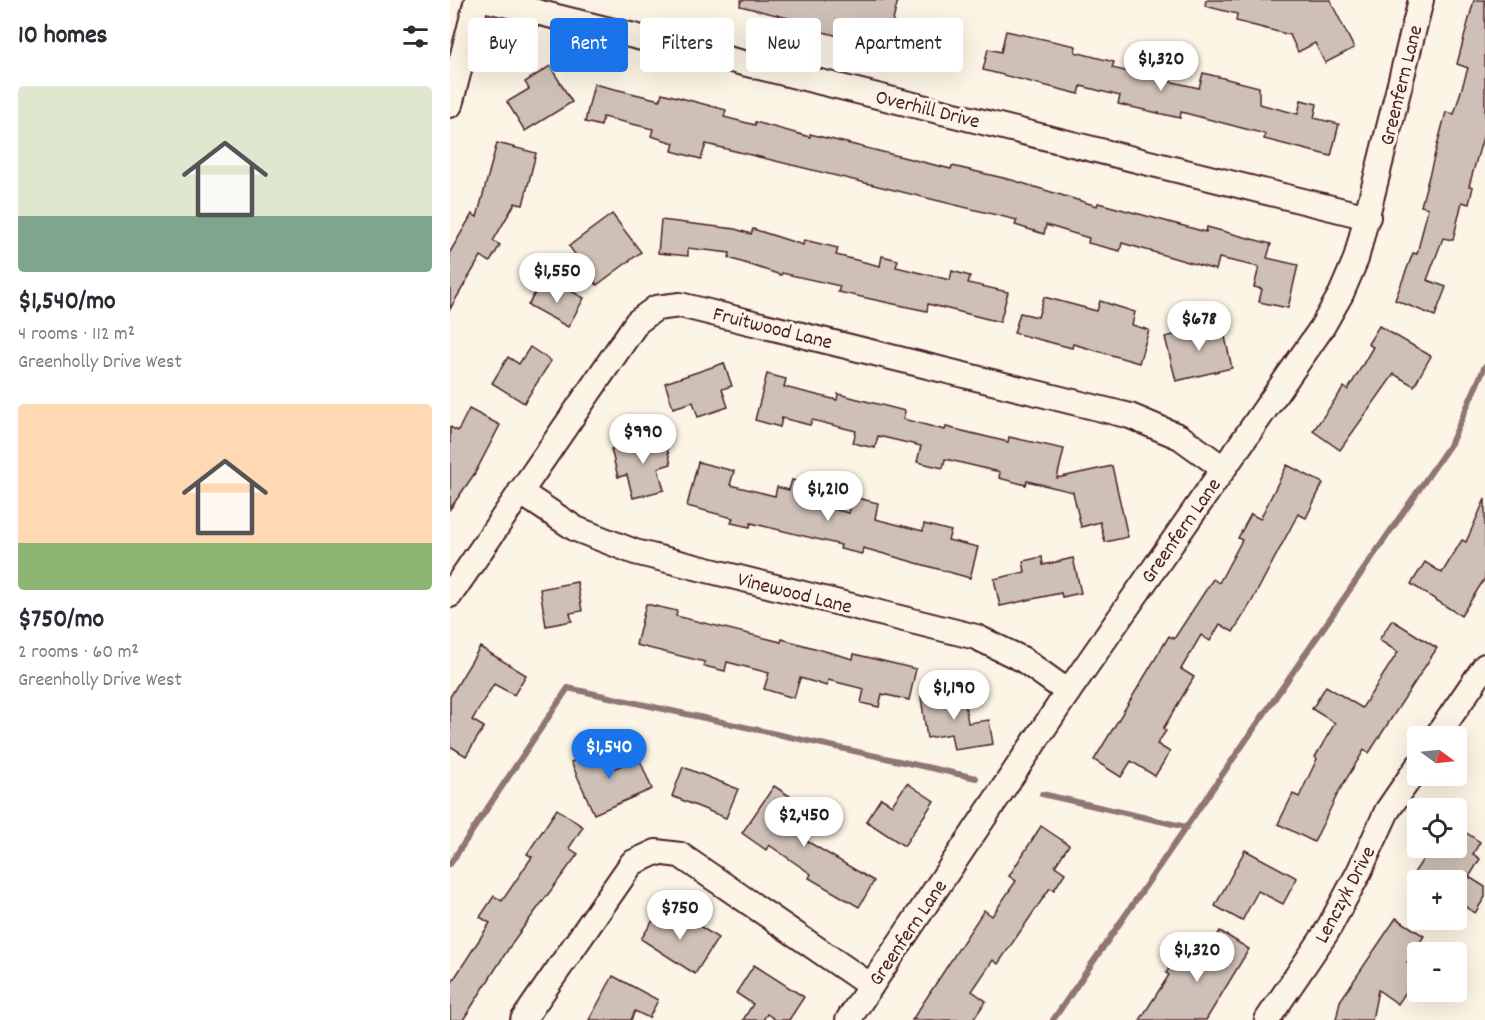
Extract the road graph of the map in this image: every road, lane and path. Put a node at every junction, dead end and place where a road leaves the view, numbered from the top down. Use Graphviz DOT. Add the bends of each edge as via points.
graph roads {
  1 [pos="477,0"];
  2 [pos="488,0"];
  3 [pos="1421,0"];
  4 [pos="450,105"];
  5 [pos="1368,217"];
  6 [pos="1223,468"];
  7 [pos="520,492"];
  8 [pos="450,596"];
  9 [pos="1485,666"];
  10 [pos="1068,692"];
  11 [pos="1444,726"];
  12 [pos="1407,782"];
  13 [pos="871,986"];
  14 [pos="523,1020"];
  15 [pos="848,1020"];
  16 [pos="1267,1020"];
  1 -- 4 [label="street"];
  2 -- 5 [label="street, Overhill Drive"];
  3 -- 5 [label="street, Greenfern Lane"];
  5 -- 6 [label="street, Greenfern Lane" via="1356,259 1321,329"];
  6 -- 7 [label="street, Fruitwood Lane" via="1180,437 1130,416 680,305 656,308 637,322"];
  6 -- 10 [label="street, Greenfern Lane"];
  7 -- 8 [label="street, Fruitwood Lane"];
  7 -- 10 [label="street, Vinewood Lane" via="576,529 635,552 976,637 1022,659"];
  9 -- 11 [label="street"];
  10 -- 13 [label="street, Greenfern Lane"];
  12 -- 16 [label="street, Lenczyk Drive" via="1387,811 1326,933"];
  13 -- 14 [label="street" via="680,855 656,852 632,863"];
  13 -- 15 [label="street, Greenfern Lane"];
}
